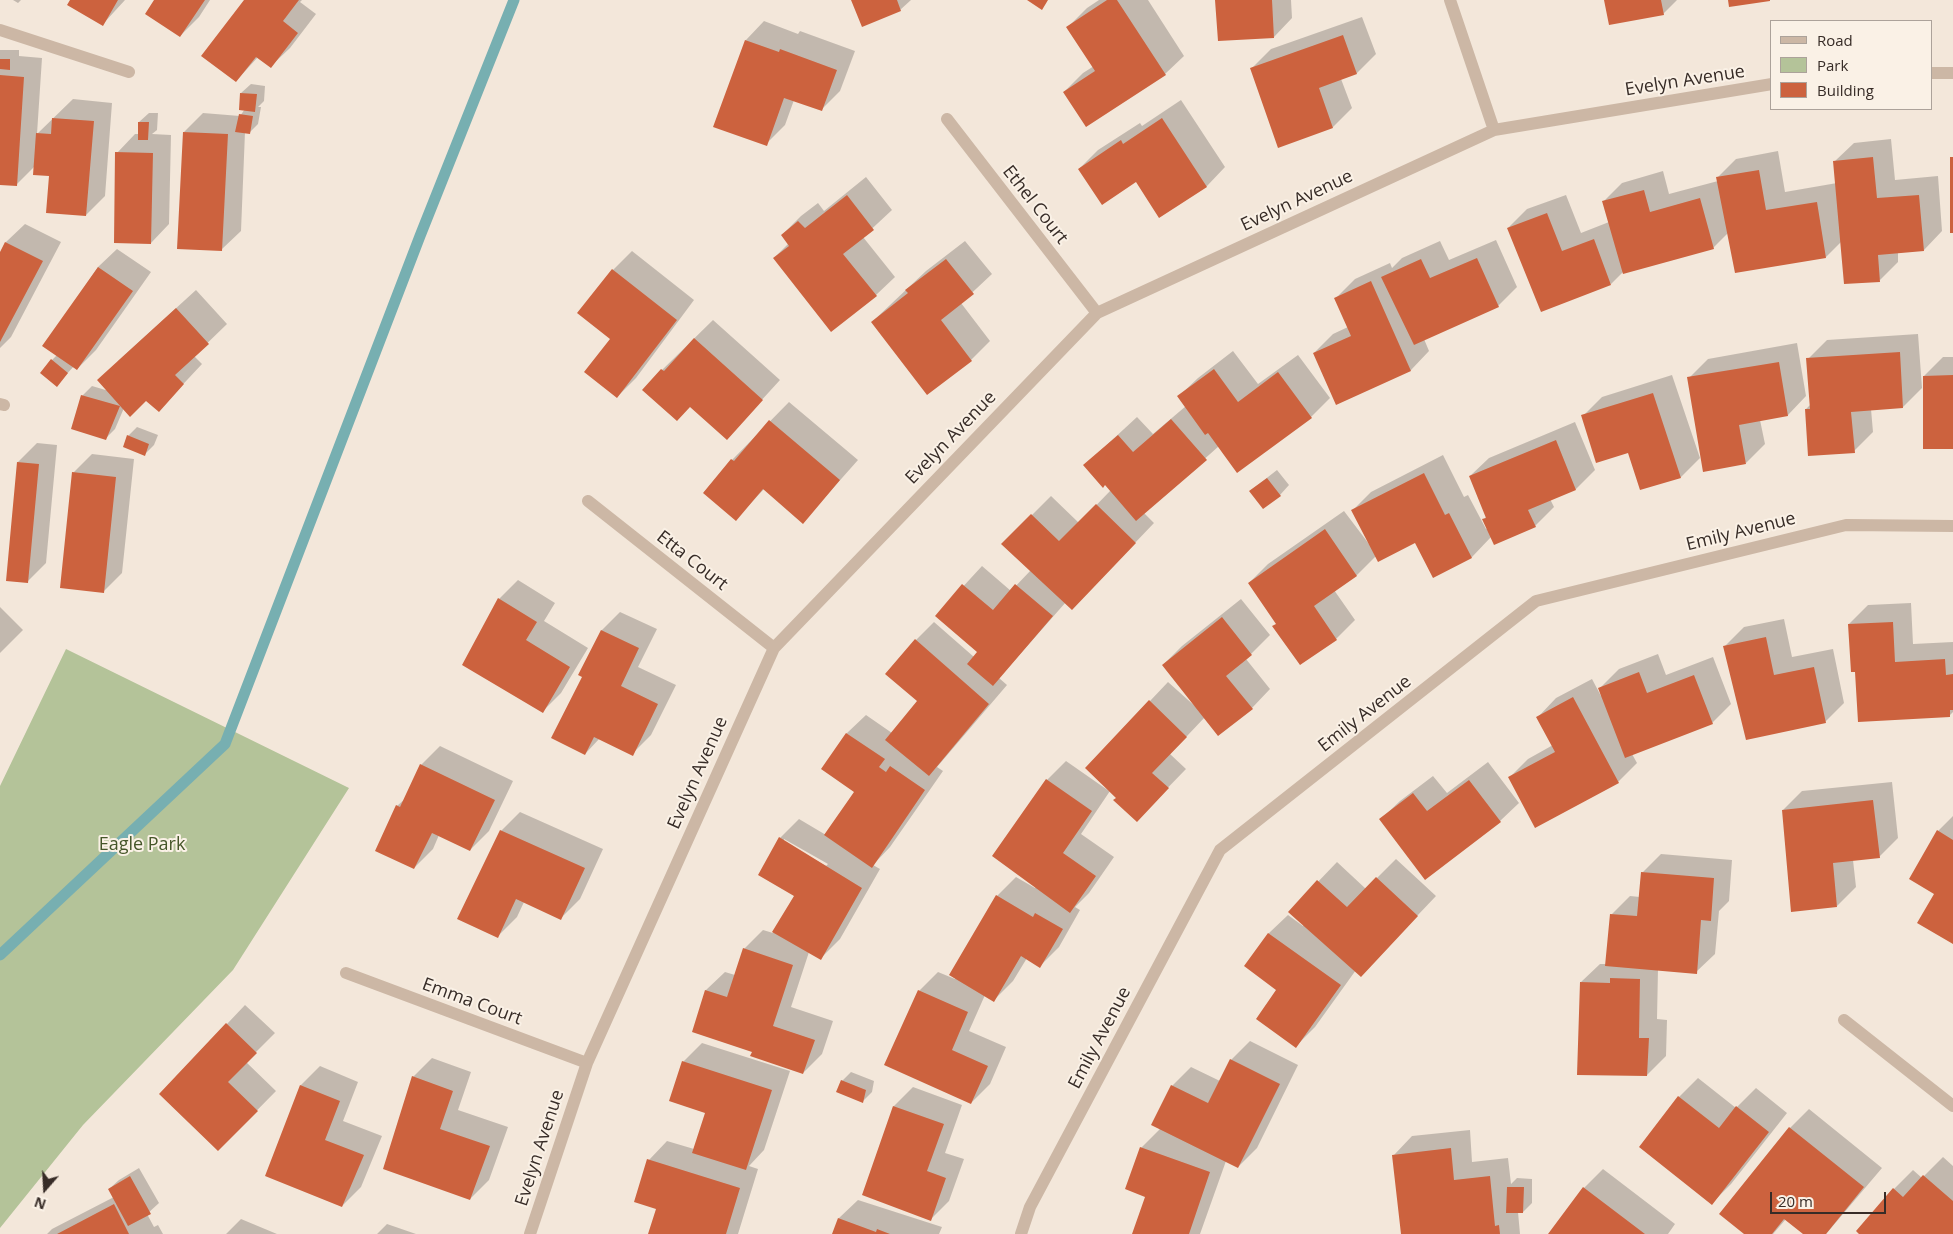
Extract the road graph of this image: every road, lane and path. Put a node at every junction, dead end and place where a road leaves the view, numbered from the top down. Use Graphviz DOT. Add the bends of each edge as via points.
graph roads {
  1 [pos="1450,0"];
  2 [pos="0,30"];
  3 [pos="129,72"];
  4 [pos="1953,73"];
  5 [pos="1933,74"];
  6 [pos="1770,84"];
  7 [pos="946,119"];
  8 [pos="1494,130"];
  9 [pos="1097,312"];
  10 [pos="588,501"];
  11 [pos="1953,526"];
  12 [pos="774,648"];
  13 [pos="346,973"];
  14 [pos="1844,1020"];
  15 [pos="587,1063"];
  16 [pos="1953,1106"];
  17 [pos="530,1234"];
  18 [pos="1021,1234"];
  1 -- 8 [label="street"];
  2 -- 3 [label="street"];
  4 -- 5 [label="street"];
  6 -- 8 [label="street, Evelyn Avenue"];
  7 -- 9 [label="street, Ethel Court"];
  8 -- 9 [label="street, Evelyn Avenue"];
  9 -- 12 [label="street, Evelyn Avenue"];
  10 -- 12 [label="street, Etta Court"];
  11 -- 18 [label="street, Emily Avenue" via="1846,525 1536,601 1220,850 1030,1207"];
  12 -- 15 [label="street, Evelyn Avenue"];
  13 -- 15 [label="street, Emma Court"];
  14 -- 16 [label="street"];
  15 -- 17 [label="street, Evelyn Avenue"];
}
